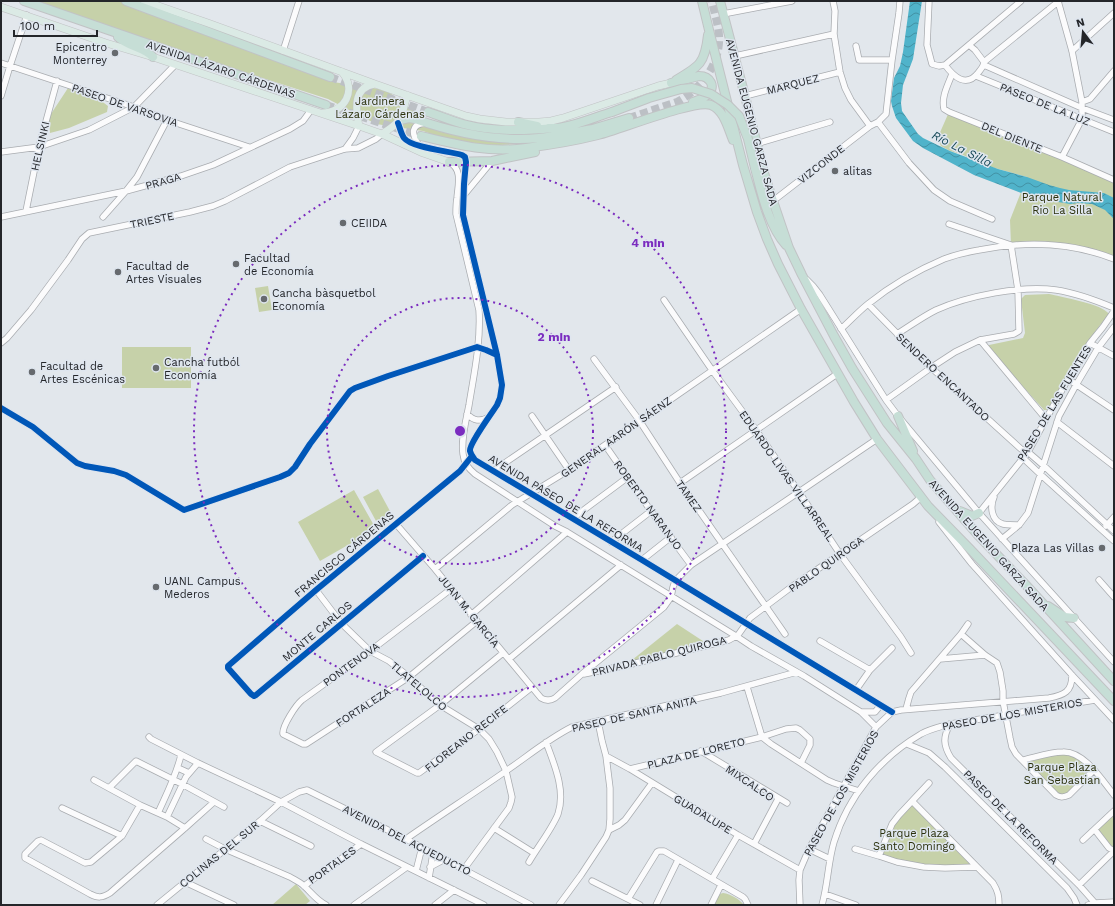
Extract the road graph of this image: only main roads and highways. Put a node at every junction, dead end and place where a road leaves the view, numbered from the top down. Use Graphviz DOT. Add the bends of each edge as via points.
graph roads {
  1 [pos="24,1"];
  2 [pos="126,1"];
  3 [pos="144,1"];
  4 [pos="702,1"];
  5 [pos="720,1"];
  6 [pos="1,7"];
  7 [pos="709,30"];
  8 [pos="116,33"];
  9 [pos="153,57"];
  10 [pos="342,72"];
  11 [pos="330,77"];
  12 [pos="670,83"];
  13 [pos="375,84"];
  14 [pos="407,95"];
  15 [pos="326,104"];
  16 [pos="314,112"];
  17 [pos="428,112"];
  18 [pos="667,113"];
  19 [pos="629,118"];
  20 [pos="399,121"];
  21 [pos="518,122"];
  22 [pos="359,126"];
  23 [pos="553,128"];
  24 [pos="593,129"];
  25 [pos="382,134"];
  26 [pos="421,136"];
  27 [pos="578,139"];
  28 [pos="563,142"];
  29 [pos="451,163"];
  30 [pos="743,165"];
  31 [pos="789,248"];
  32 [pos="898,416"];
  33 [pos="916,459"];
  34 [pos="956,509"];
  35 [pos="979,513"];
  36 [pos="1034,594"];
  37 [pos="1074,618"];
  38 [pos="1114,681"];
  39 [pos="1114,701"];
  1 -- 8 [label="highway, AVENIDA LÁZARO CÁRDENAS"];
  2 -- 11 [label="highway"];
  3 -- 10 [label="main road"];
  4 -- 7 [label="highway, AVENIDA EUGENIO GARZA SADA"];
  5 -- 31 [label="highway, AVENIDA EUGENIO GARZA SADA" via="764,173"];
  6 -- 9 [label="main road"];
  7 -- 12 [label="highway" via="706,50 699,65"];
  7 -- 30 [label="highway, AVENIDA EUGENIO GARZA SADA"];
  8 -- 9 [label="highway" via="122,41 146,50"];
  8 -- 15 [label="highway, AVENIDA LÁZARO CÁRDENAS"];
  9 -- 16 [label="main road"];
  10 -- 13 [label="main road"];
  10 -- 16 [label="main road" via="349,84 345,101 336,110 328,113"];
  12 -- 18 [label="highway" via="703,76 710,81 711,91 703,98"];
  12 -- 21 [label="main road" via="562,118"];
  13 -- 14 [label="main road"];
  13 -- 22 [label="main road" via="360,93 356,101"];
  14 -- 20 [label="main road"];
  14 -- 21 [label="main road" via="466,116"];
  16 -- 22 [label="main road"];
  17 -- 23 [label="highway" via="464,124 492,129"];
  18 -- 27 [label="highway"];
  18 -- 30 [label="highway" via="702,104 715,107 722,114"];
  19 -- 24 [label="highway"];
  20 -- 24 [label="highway" via="412,118 464,134 510,138 543,138"];
  20 -- 25 [label="main road"];
  21 -- 23 [label="highway"];
  22 -- 25 [label="main road"];
  23 -- 31 [label="highway, bridge" via="567,126 681,89 692,88 711,94 739,116 770,218 778,235"];
  24 -- 28 [label="highway"];
  25 -- 29 [label="main road"];
  26 -- 28 [label="highway" via="487,150 507,150"];
  27 -- 28 [label="highway"];
  27 -- 29 [label="highway" via="492,162"];
  30 -- 39 [label="highway, AVENIDA EUGENIO GARZA SADA" via="757,212 778,264 837,374 877,439 928,506"];
  31 -- 33 [label="highway, AVENIDA EUGENIO GARZA SADA" via="852,368 887,423"];
  32 -- 33 [label="highway"];
  33 -- 34 [label="highway, AVENIDA EUGENIO GARZA SADA" via="930,480"];
  34 -- 35 [label="highway" via="969,516"];
  34 -- 36 [label="highway, AVENIDA EUGENIO GARZA SADA"];
  36 -- 37 [label="highway" via="1065,617"];
  36 -- 38 [label="highway, AVENIDA EUGENIO GARZA SADA"];
}
